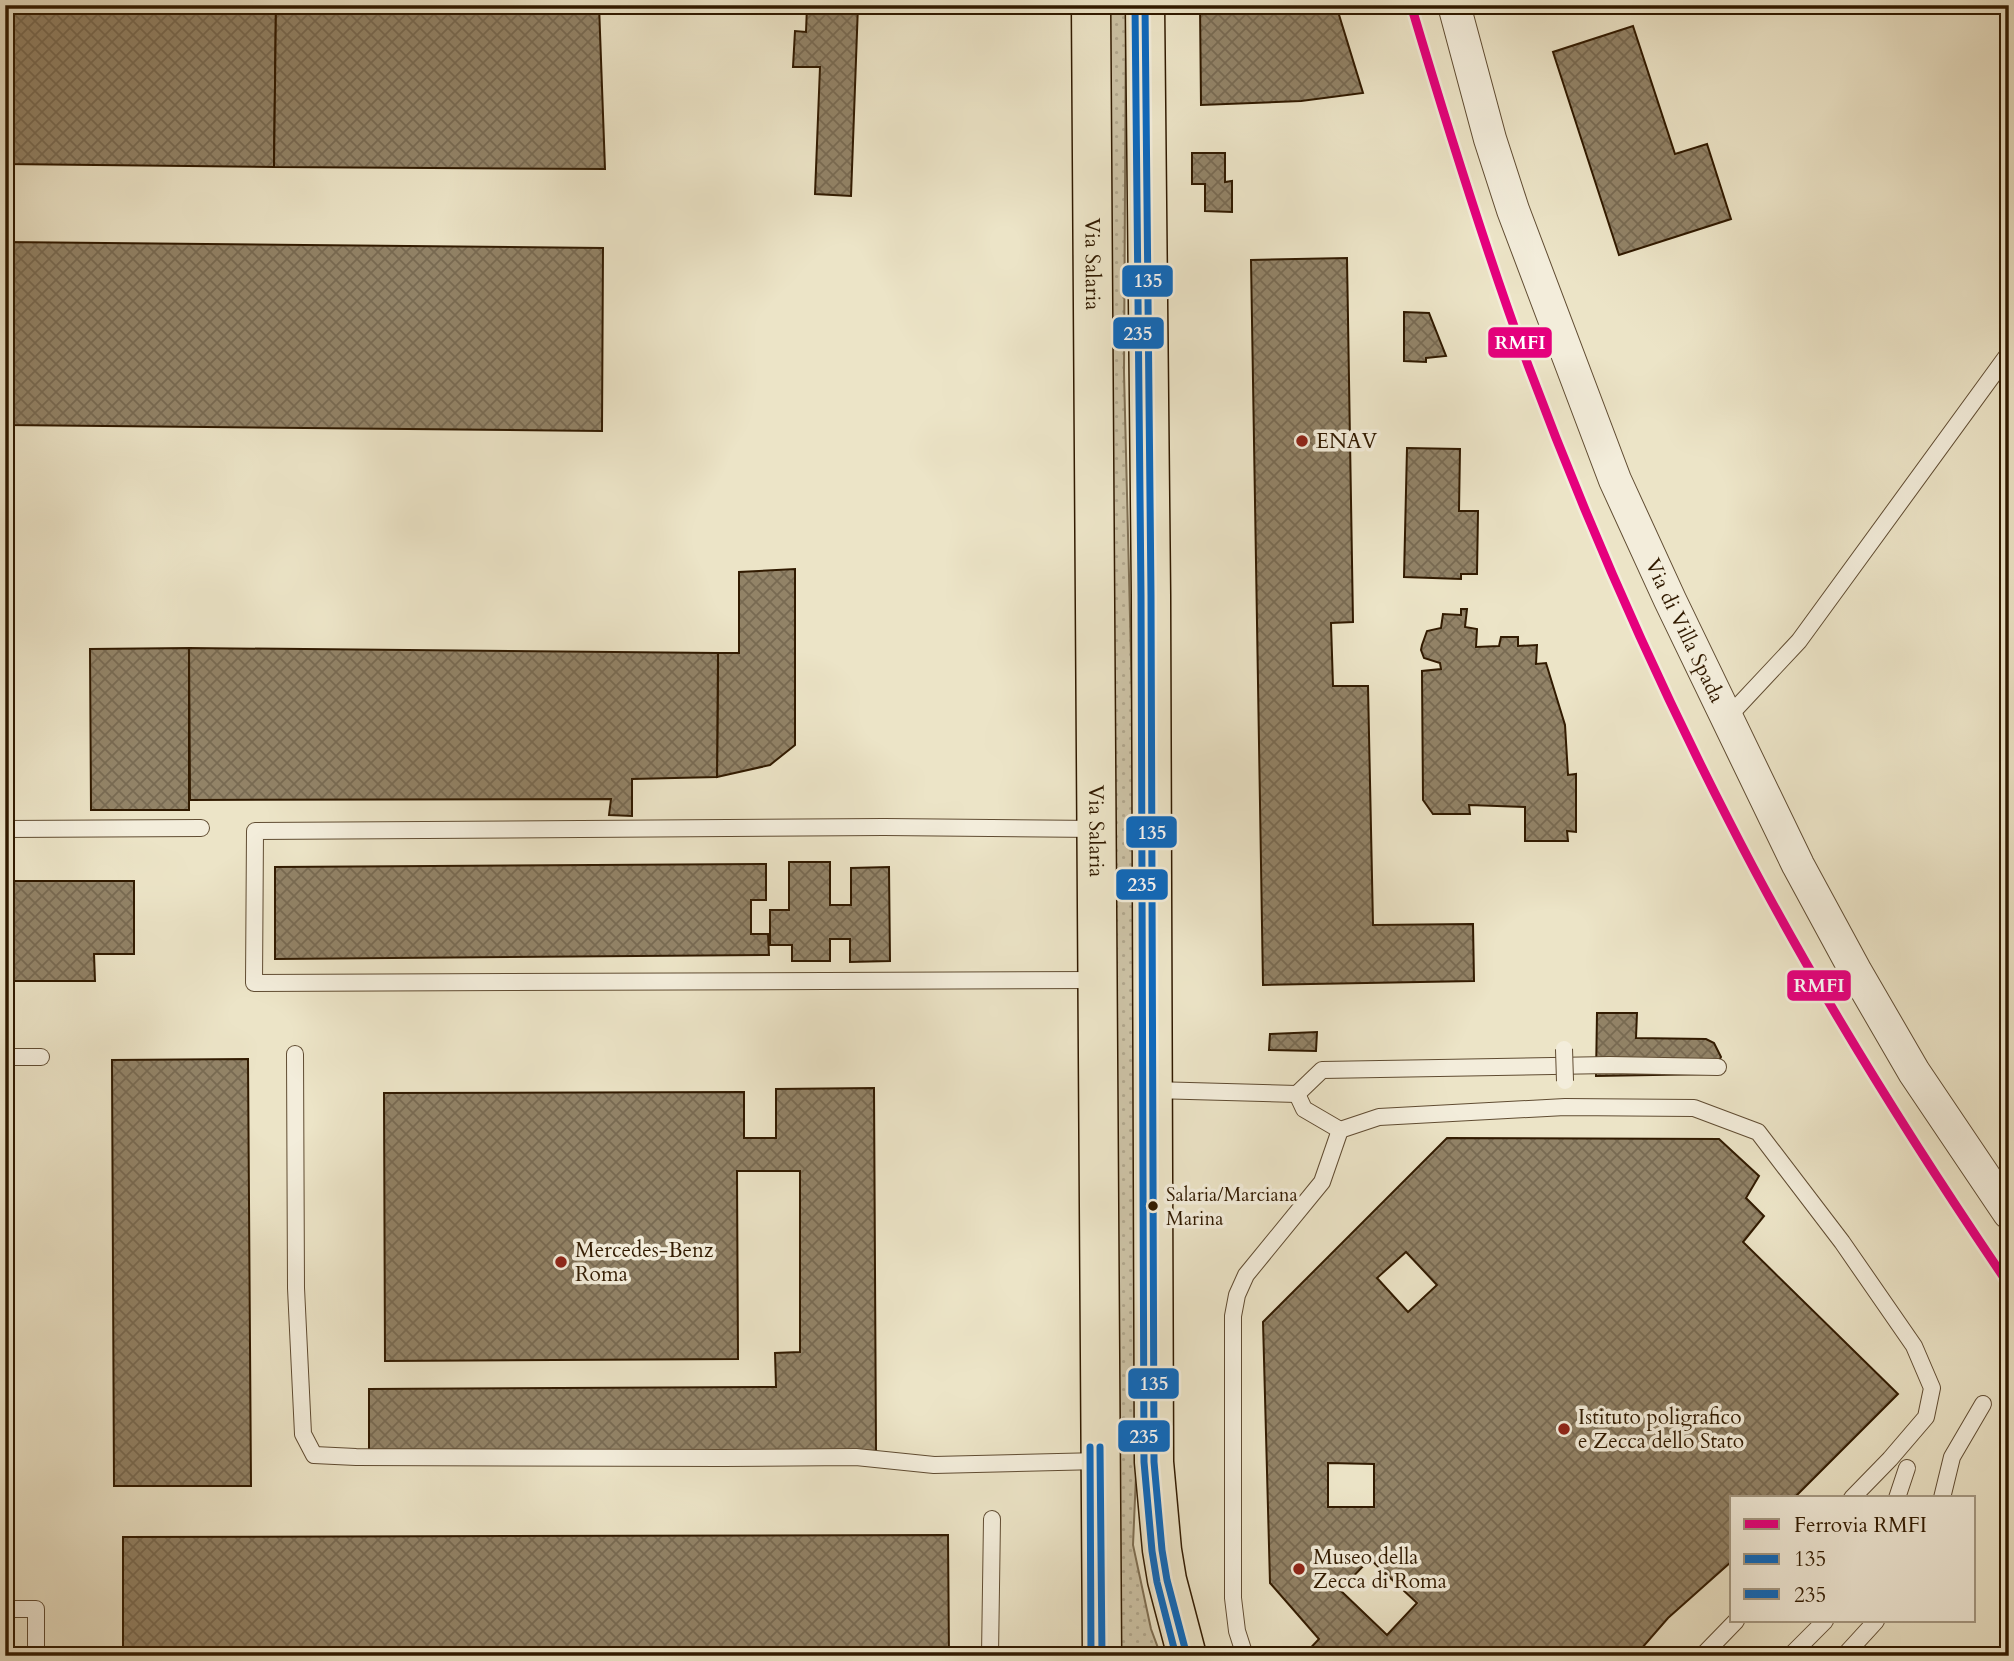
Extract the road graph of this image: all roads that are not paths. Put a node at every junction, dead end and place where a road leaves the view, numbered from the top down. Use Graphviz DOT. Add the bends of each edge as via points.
graph roads {
  1 [pos="1091,5"];
  2 [pos="1145,5"];
  3 [pos="1454,5"];
  4 [pos="2009,353"];
  5 [pos="1726,719"];
  6 [pos="5,828"];
  7 [pos="201,828"];
  8 [pos="1097,829"];
  9 [pos="1097,980"];
  10 [pos="1564,1049"];
  11 [pos="295,1054"];
  12 [pos="5,1057"];
  13 [pos="41,1057"];
  14 [pos="1718,1067"];
  15 [pos="1152,1090"];
  16 [pos="1297,1094"];
  17 [pos="1565,1107"];
  18 [pos="1340,1130"];
  19 [pos="2009,1213"];
  20 [pos="1983,1404"];
  21 [pos="1100,1461"];
  22 [pos="1907,1468"];
  23 [pos="1854,1496"];
  24 [pos="1898,1496"];
  25 [pos="1942,1496"];
  26 [pos="992,1519"];
  27 [pos="5,1609"];
  28 [pos="1734,1622"];
  29 [pos="1824,1622"];
  30 [pos="1876,1622"];
  31 [pos="1797,1653"];
  32 [pos="36,1656"];
  33 [pos="990,1656"];
  34 [pos="1102,1656"];
  35 [pos="1187,1656"];
  36 [pos="1245,1656"];
  37 [pos="1702,1656"];
  38 [pos="1844,1656"];
  1 -- 8 [label="main road, Via Salaria"];
  2 -- 15 [label="main road"];
  3 -- 5 [label="street, Via di Villa Spada" via="1513,210 1615,480"];
  4 -- 5 [label="lane" via="1799,641"];
  5 -- 19 [label="street, Via di Villa Spada" via="1856,972 1914,1072"];
  6 -- 7 [label="lane"];
  8 -- 9 [label="main road, Via Salaria"];
  8 -- 9 [label="lane" via="254,831 254,983"];
  9 -- 21 [label="main road, Via Salaria"];
  10 -- 17 [label="lane, bridge"];
  11 -- 21 [label="lane" via="296,1288 303,1434 314,1455 856,1457 934,1465"];
  12 -- 13 [label="lane"];
  14 -- 16 [label="lane" via="1322,1070"];
  15 -- 16 [label="lane"];
  15 -- 35 [label="main road" via="1154,1462 1167,1580"];
  16 -- 18 [label="lane" via="1304,1109"];
  17 -- 18 [label="lane" via="1379,1117"];
  17 -- 23 [label="lane" via="1694,1108 1758,1132 1842,1242 1914,1346 1932,1388 1926,1417"];
  18 -- 36 [label="lane" via="1322,1182 1245,1275 1233,1316 1233,1598"];
  20 -- 25 [label="lane" via="1952,1457"];
  21 -- 34 [label="main road, Via Salaria"];
  22 -- 24 [label="lane"];
  26 -- 33 [label="lane"];
  27 -- 32 [label="lane" via="36,1609"];
  28 -- 37 [label="lane"];
  29 -- 31 [label="lane"];
  30 -- 38 [label="lane"];
}
